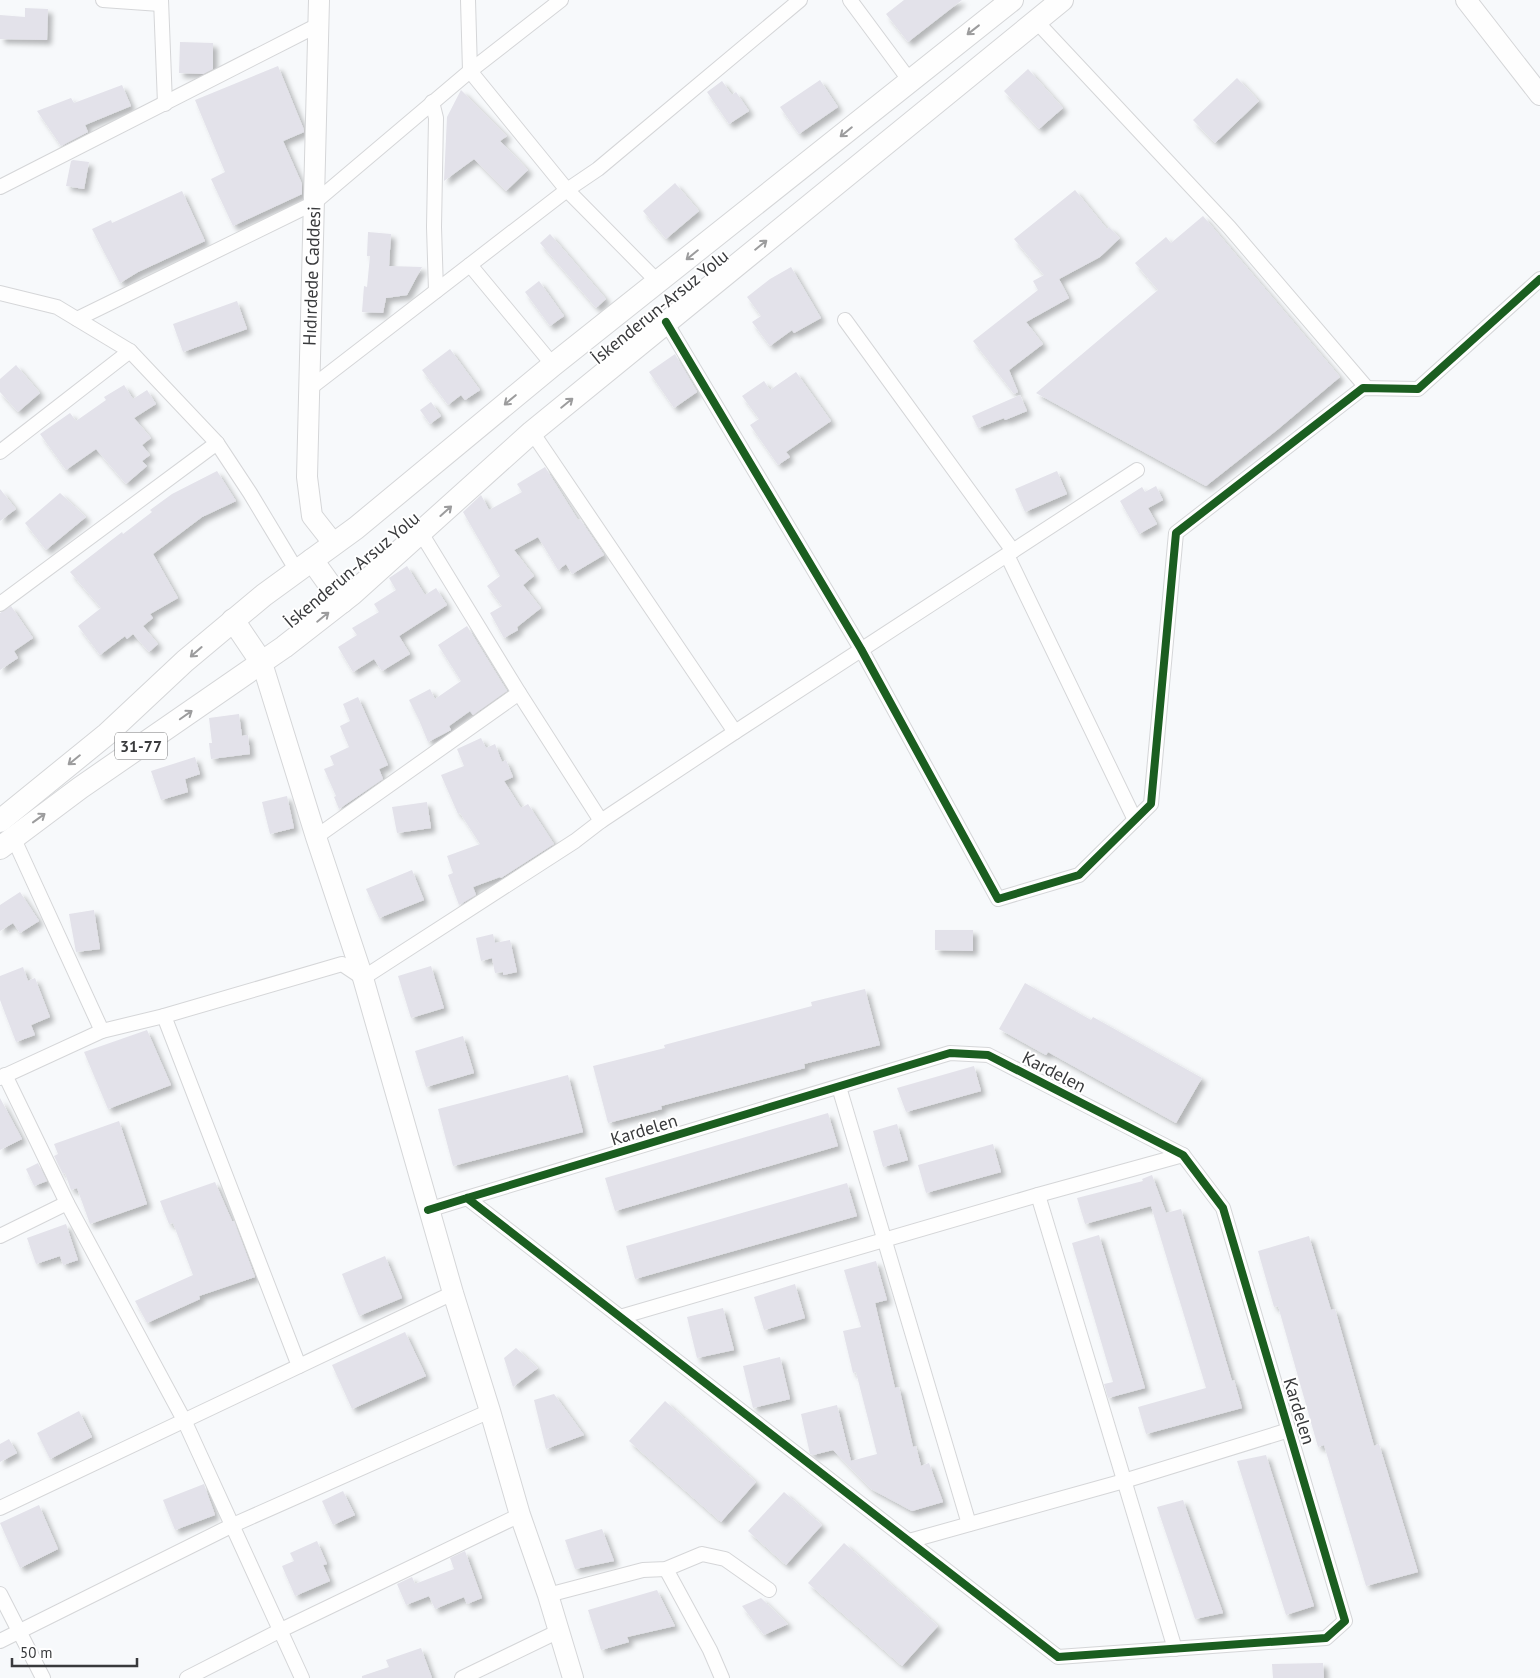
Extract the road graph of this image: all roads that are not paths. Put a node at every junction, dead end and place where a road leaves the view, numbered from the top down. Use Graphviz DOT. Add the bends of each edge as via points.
graph roads {
  1 [pos="103,0"];
  2 [pos="319,0"];
  3 [pos="468,0"];
  4 [pos="561,0"];
  5 [pos="800,0"];
  6 [pos="850,0"];
  7 [pos="1012,0"];
  8 [pos="1062,0"];
  9 [pos="1466,0"];
  10 [pos="161,2"];
  11 [pos="1036,21"];
  12 [pos="318,25"];
  13 [pos="470,71"];
  14 [pos="910,81"];
  15 [pos="1540,95"];
  16 [pos="432,102"];
  17 [pos="164,104"];
  18 [pos="0,187"];
  19 [pos="567,190"];
  20 [pos="314,203"];
  21 [pos="470,265"];
  22 [pos="1540,278"];
  23 [pos="658,282"];
  24 [pos="436,291"];
  25 [pos="0,293"];
  26 [pos="77,319"];
  27 [pos="845,320"];
  28 [pos="666,322"];
  29 [pos="130,351"];
  30 [pos="553,365"];
  31 [pos="1363,388"];
  32 [pos="309,389"];
  33 [pos="532,432"];
  34 [pos="217,443"];
  35 [pos="0,452"];
  36 [pos="1137,470"];
  37 [pos="421,533"];
  38 [pos="334,544"];
  39 [pos="1010,553"];
  40 [pos="305,565"];
  41 [pos="342,602"];
  42 [pos="0,604"];
  43 [pos="232,620"];
  44 [pos="862,650"];
  45 [pos="262,662"];
  46 [pos="519,693"];
  47 [pos="735,732"];
  48 [pos="1135,820"];
  49 [pos="601,821"];
  50 [pos="5,824"];
  51 [pos="316,838"];
  52 [pos="363,978"];
  53 [pos="164,1016"];
  54 [pos="102,1031"];
  55 [pos="3,1076"];
  56 [pos="839,1087"];
  57 [pos="1183,1155"];
  58 [pos="1038,1195"];
  59 [pos="467,1198"];
  60 [pos="66,1203"];
  61 [pos="428,1210"];
  62 [pos="0,1236"];
  63 [pos="884,1240"];
  64 [pos="453,1293"];
  65 [pos="620,1317"];
  66 [pos="299,1366"];
  67 [pos="490,1411"];
  68 [pos="184,1420"];
  69 [pos="1289,1430"];
  70 [pos="1124,1481"];
  71 [pos="0,1508"];
  72 [pos="520,1515"];
  73 [pos="969,1524"];
  74 [pos="233,1525"];
  75 [pos="909,1541"];
  76 [pos="666,1568"];
  77 [pos="769,1590"];
  78 [pos="0,1594"];
  79 [pos="548,1595"];
  80 [pos="279,1631"];
  81 [pos="559,1631"];
  82 [pos="20,1632"];
  83 [pos="0,1641"];
  84 [pos="1175,1648"];
  85 [pos="43,1678"];
  86 [pos="187,1678"];
  87 [pos="302,1678"];
  88 [pos="462,1678"];
  89 [pos="573,1678"];
  90 [pos="722,1678"];
  1 -- 10 [label="street"];
  2 -- 12 [label="street, Hıdırdede Caddesi"];
  3 -- 13 [label="street"];
  4 -- 13 [label="street"];
  5 -- 19 [label="street" via="598,169"];
  6 -- 14 [label="street"];
  7 -- 14 [label="main road, İskenderun-Arsuz Yolu, one-way"];
  8 -- 11 [label="main road, İskenderun-Arsuz Yolu / 31-77"];
  9 -- 15 [label="street"];
  10 -- 17 [label="street"];
  28 -- 11 [label="main road, İskenderun-Arsuz Yolu / 31-77, one-way"];
  11 -- 31 [label="street" via="1230,227 1366,387"];
  12 -- 17 [label="street"];
  12 -- 20 [label="street, Hıdırdede Caddesi"];
  13 -- 16 [label="street"];
  13 -- 19 [label="street"];
  14 -- 23 [label="main road, İskenderun-Arsuz Yolu, one-way"];
  16 -- 20 [label="street"];
  16 -- 24 [label="street" via="436,118"];
  17 -- 18 [label="street"];
  19 -- 21 [label="street"];
  19 -- 23 [label="street"];
  20 -- 26 [label="street"];
  20 -- 32 [label="street, Hıdırdede Caddesi"];
  21 -- 24 [label="street"];
  21 -- 30 [label="street"];
  22 -- 31 [label="street" via="1418,389"];
  23 -- 30 [label="main road, İskenderun-Arsuz Yolu"];
  24 -- 32 [label="street"];
  25 -- 26 [label="street" via="57,307"];
  26 -- 29 [label="street"];
  27 -- 39 [label="street"];
  33 -- 28 [label="main road, İskenderun-Arsuz Yolu / 31-77, one-way"];
  28 -- 44 [label="street"];
  29 -- 34 [label="street"];
  29 -- 35 [label="street"];
  30 -- 38 [label="main road, İskenderun-Arsuz Yolu, one-way"];
  31 -- 48 [label="street" via="1176,533 1151,804"];
  32 -- 38 [label="street, Hıdırdede Caddesi" via="307,477 312,516"];
  37 -- 33 [label="main road, İskenderun-Arsuz Yolu / 31-77, one-way"];
  33 -- 47 [label="street"];
  34 -- 40 [label="street"];
  34 -- 42 [label="street"];
  36 -- 39 [label="street"];
  37 -- 41 [label="main road, İskenderun-Arsuz Yolu / 31-77"];
  37 -- 46 [label="street"];
  38 -- 40 [label="main road, İskenderun-Arsuz Yolu"];
  39 -- 44 [label="street"];
  39 -- 48 [label="street"];
  40 -- 41 [label="main road"];
  40 -- 43 [label="main road, İskenderun-Arsuz Yolu"];
  45 -- 41 [label="main road, İskenderun-Arsuz Yolu / 31-77, one-way"];
  43 -- 45 [label="main road"];
  43 -- 50 [label="main road, İskenderun-Arsuz Yolu, one-way"];
  44 -- 47 [label="street"];
  44 -- 48 [label="street" via="998,899 1079,875"];
  50 -- 45 [label="main road, İskenderun-Arsuz Yolu / 31-77, one-way" via="80,788"];
  45 -- 51 [label="street"];
  46 -- 49 [label="street"];
  46 -- 51 [label="street"];
  47 -- 49 [label="street"];
  49 -- 52 [label="street"];
  50 -- 54 [label="street"];
  51 -- 52 [label="street"];
  52 -- 53 [label="street" via="342,964"];
  52 -- 61 [label="street"];
  53 -- 54 [label="street"];
  53 -- 66 [label="street"];
  54 -- 55 [label="street"];
  55 -- 60 [label="street"];
  56 -- 57 [label="street, Kardelen" via="950,1053 988,1055"];
  56 -- 59 [label="street, Kardelen"];
  56 -- 63 [label="street"];
  57 -- 58 [label="street"];
  57 -- 69 [label="street, Kardelen" via="1223,1208"];
  58 -- 63 [label="street"];
  58 -- 70 [label="street"];
  59 -- 61 [label="street, Kardelen"];
  59 -- 65 [label="street"];
  60 -- 62 [label="street"];
  60 -- 68 [label="street"];
  61 -- 64 [label="street"];
  63 -- 65 [label="street"];
  63 -- 73 [label="street"];
  64 -- 66 [label="street"];
  64 -- 67 [label="street"];
  65 -- 75 [label="street"];
  66 -- 68 [label="street"];
  67 -- 72 [label="street"];
  67 -- 74 [label="street"];
  68 -- 71 [label="street"];
  68 -- 74 [label="street"];
  69 -- 70 [label="street"];
  69 -- 84 [label="street, Kardelen" via="1345,1621 1326,1638"];
  70 -- 73 [label="street"];
  70 -- 84 [label="street"];
  72 -- 79 [label="street"];
  72 -- 80 [label="street"];
  73 -- 75 [label="street"];
  74 -- 80 [label="street"];
  74 -- 82 [label="street"];
  75 -- 84 [label="street" via="1058,1657"];
  76 -- 77 [label="street" via="702,1554 725,1559"];
  76 -- 79 [label="street" via="643,1570"];
  76 -- 90 [label="street"];
  78 -- 82 [label="street"];
  79 -- 81 [label="street"];
  80 -- 86 [label="street"];
  80 -- 87 [label="street"];
  81 -- 88 [label="street"];
  81 -- 89 [label="street"];
  82 -- 83 [label="street"];
  82 -- 85 [label="street"];
}
